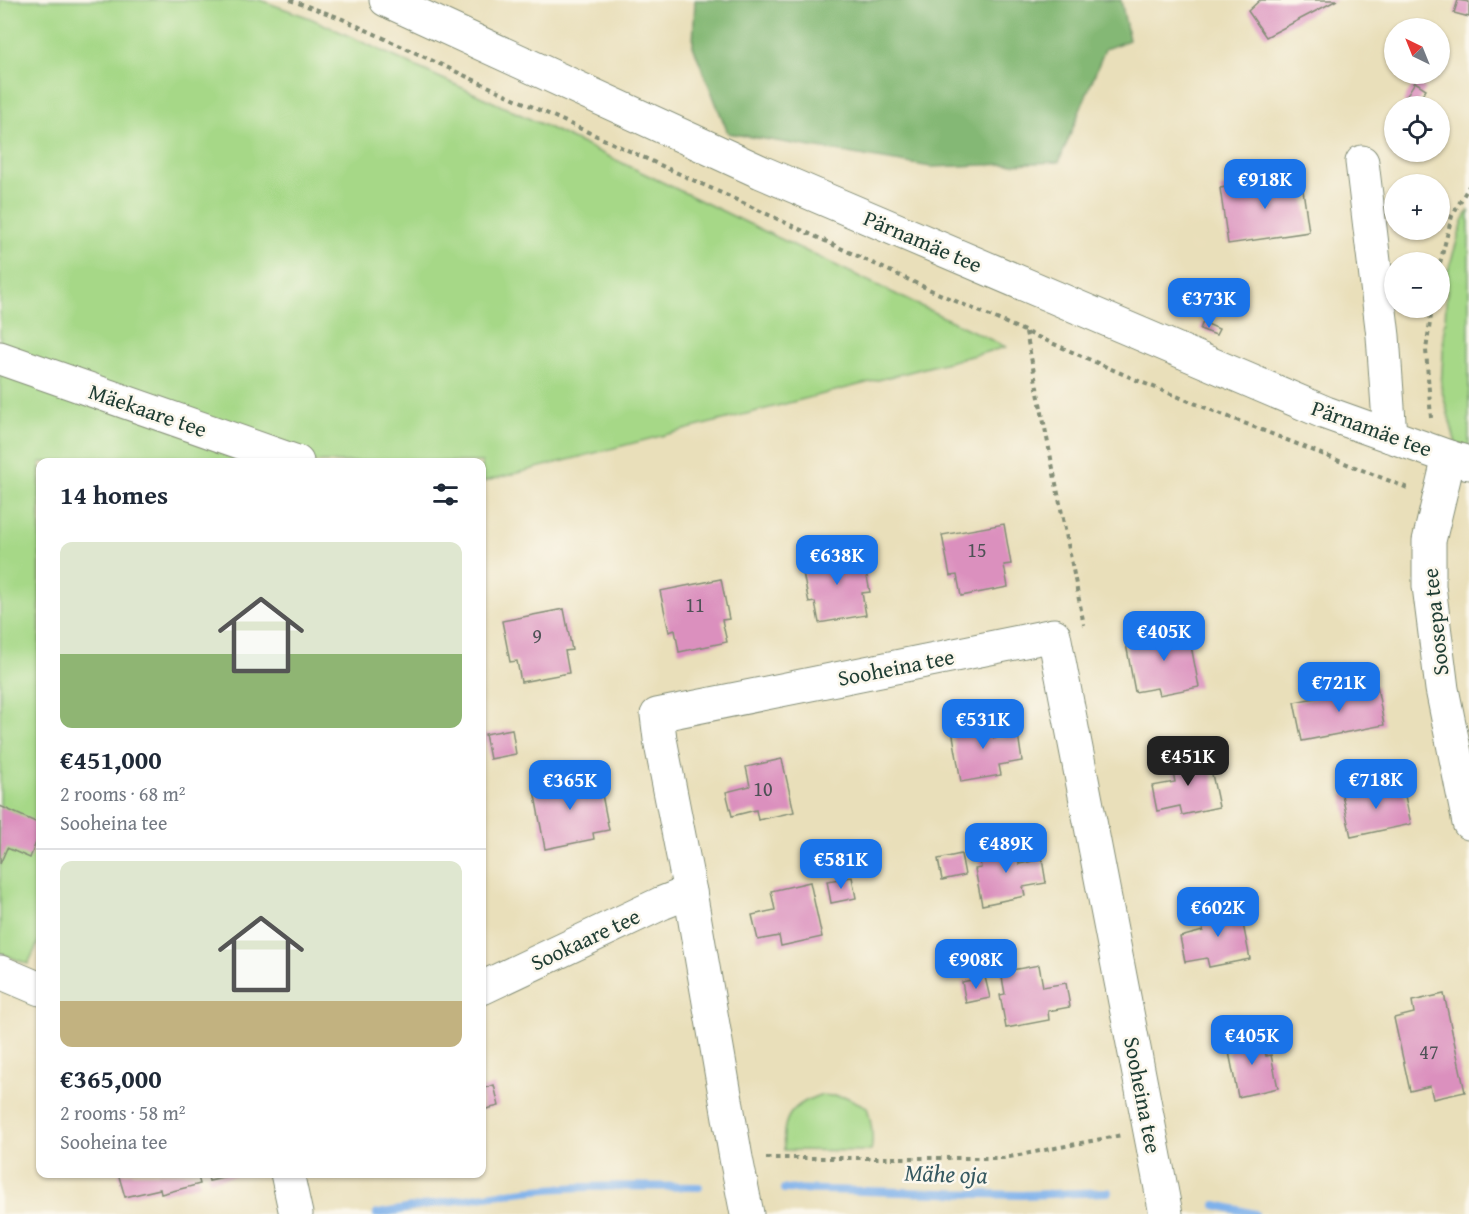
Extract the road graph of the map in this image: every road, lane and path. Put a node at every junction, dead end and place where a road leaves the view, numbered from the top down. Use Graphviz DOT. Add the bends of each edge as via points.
graph roads {
  1 [pos="290,0"];
  2 [pos="386,0"];
  3 [pos="1362,162"];
  4 [pos="1469,186"];
  5 [pos="1443,252"];
  6 [pos="1431,318"];
  7 [pos="0,358"];
  8 [pos="1390,436"];
  9 [pos="1447,456"];
  10 [pos="286,458"];
  11 [pos="1439,501"];
  12 [pos="1469,823"];
  13 [pos="690,892"];
  14 [pos="0,972"];
  15 [pos="486,986"];
  16 [pos="36,988"];
  17 [pos="1150,1130"];
  18 [pos="736,1158"];
  19 [pos="288,1178"];
  20 [pos="296,1214"];
  21 [pos="747,1214"];
  22 [pos="1166,1214"];
  1 -- 11 [label="path" via="338,17 935,292 1141,382"];
  2 -- 8 [label="street, Pärnamäe tee" via="783,182 1315,408"];
  3 -- 8 [label="street" via="1383,336"];
  4 -- 5 [label="path" via="1452,216"];
  6 -- 9 [label="path" via="1426,350 1432,416"];
  7 -- 10 [label="street, Mäekaare tee"];
  8 -- 9 [label="street, Pärnamäe tee"];
  9 -- 11 [label="street, Soosepa tee"];
  11 -- 12 [label="street, Soosepa tee" via="1429,541 1429,586 1442,689"];
  13 -- 15 [label="street, Sookaare tee"];
  13 -- 17 [label="street, Sooheina tee" via="657,716 1054,635"];
  13 -- 18 [label="street, Sooheina tee"];
  14 -- 16 [label="street"];
  17 -- 18 [label="path" via="1004,1158"];
  17 -- 22 [label="street, Sooheina tee"];
  18 -- 21 [label="street, Sooheina tee"];
  19 -- 20 [label="street"];
}
